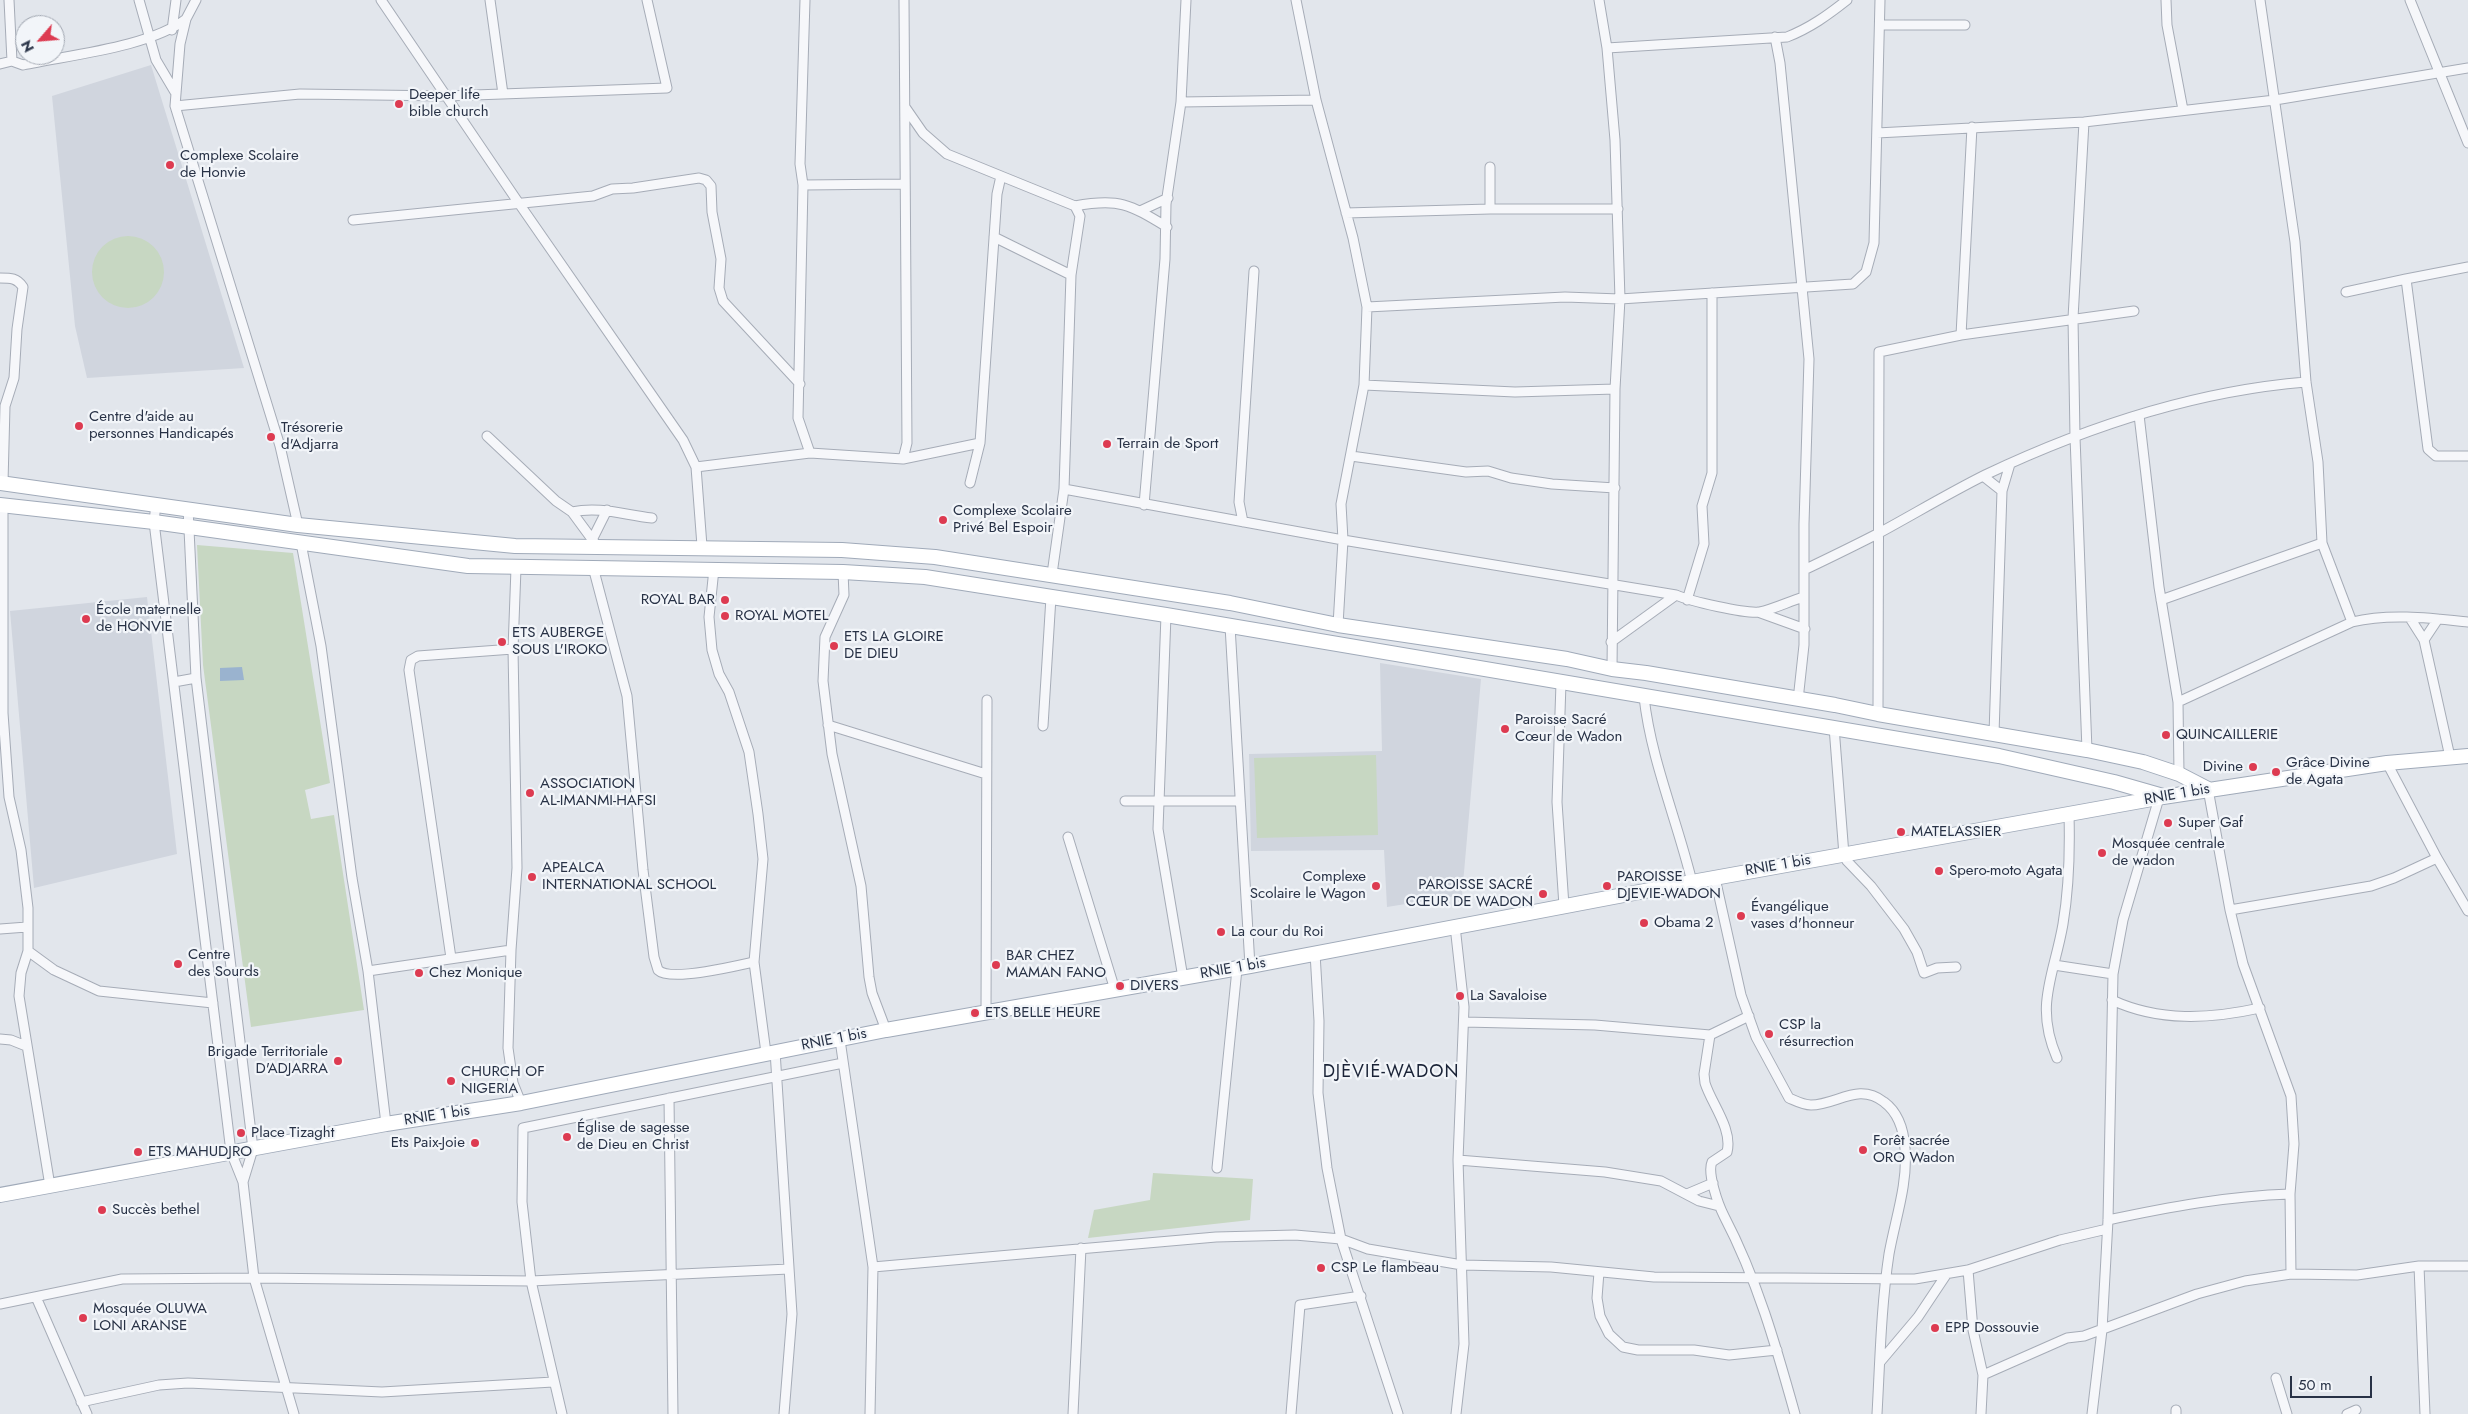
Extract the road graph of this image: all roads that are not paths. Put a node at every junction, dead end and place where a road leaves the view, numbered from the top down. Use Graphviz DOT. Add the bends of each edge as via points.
graph roads {
  1 [pos="9,0"];
  2 [pos="139,0"];
  3 [pos="176,0"];
  4 [pos="196,0"];
  5 [pos="381,0"];
  6 [pos="490,0"];
  7 [pos="647,0"];
  8 [pos="805,0"];
  9 [pos="904,0"];
  10 [pos="1186,0"];
  11 [pos="1296,0"];
  12 [pos="1599,0"];
  13 [pos="1847,0"];
  14 [pos="1880,0"];
  15 [pos="2166,0"];
  16 [pos="2260,0"];
  17 [pos="2410,0"];
  18 [pos="186,19"];
  19 [pos="1880,24"];
  20 [pos="1965,25"];
  21 [pos="172,30"];
  22 [pos="1775,37"];
  23 [pos="149,38"];
  24 [pos="1608,48"];
  25 [pos="12,61"];
  26 [pos="0,64"];
  27 [pos="2468,68"];
  28 [pos="2439,74"];
  29 [pos="175,93"];
  30 [pos="503,94"];
  31 [pos="447,96"];
  32 [pos="1316,100"];
  33 [pos="2275,100"];
  34 [pos="1181,102"];
  35 [pos="175,106"];
  36 [pos="905,107"];
  37 [pos="2183,110"];
  38 [pos="2084,122"];
  39 [pos="1972,127"];
  40 [pos="1877,133"];
  41 [pos="2468,143"];
  42 [pos="1490,167"];
  43 [pos="1001,176"];
  44 [pos="904,184"];
  45 [pos="802,185"];
  46 [pos="1168,198"];
  47 [pos="518,202"];
  48 [pos="1075,206"];
  49 [pos="1490,209"];
  50 [pos="1618,209"];
  51 [pos="1140,211"];
  52 [pos="1346,213"];
  53 [pos="353,220"];
  54 [pos="1167,227"];
  55 [pos="994,236"];
  56 [pos="2468,266"];
  57 [pos="1254,270"];
  58 [pos="1071,276"];
  59 [pos="0,278"];
  60 [pos="2406,279"];
  61 [pos="1800,288"];
  62 [pos="2346,292"];
  63 [pos="1712,293"];
  64 [pos="1620,299"];
  65 [pos="1368,306"];
  66 [pos="2134,311"];
  67 [pos="2074,318"];
  68 [pos="1961,335"];
  69 [pos="2306,382"];
  70 [pos="800,384"];
  71 [pos="1364,385"];
  72 [pos="1615,389"];
  73 [pos="2139,415"];
  74 [pos="487,436"];
  75 [pos="2075,437"];
  76 [pos="980,442"];
  77 [pos="907,443"];
  78 [pos="810,453"];
  79 [pos="918,456"];
  80 [pos="1351,456"];
  81 [pos="2468,456"];
  82 [pos="903,459"];
  83 [pos="2010,464"];
  84 [pos="696,467"];
  85 [pos="1983,476"];
  86 [pos="2,483"];
  87 [pos="970,483"];
  88 [pos="1615,488"];
  89 [pos="1064,489"];
  90 [pos="2002,491"];
  91 [pos="1239,502"];
  92 [pos="156,504"];
  93 [pos="1,505"];
  94 [pos="1144,505"];
  95 [pos="188,508"];
  96 [pos="607,510"];
  97 [pos="572,512"];
  98 [pos="652,518"];
  99 [pos="1225,519"];
  100 [pos="154,522"];
  101 [pos="1244,522"];
  102 [pos="298,525"];
  103 [pos="188,526"];
  104 [pos="1878,534"];
  105 [pos="1343,540"];
  106 [pos="595,542"];
  107 [pos="302,543"];
  108 [pos="2322,543"];
  109 [pos="702,546"];
  110 [pos="593,567"];
  111 [pos="516,568"];
  112 [pos="714,569"];
  113 [pos="1804,570"];
  114 [pos="842,572"];
  115 [pos="1052,574"];
  116 [pos="1612,586"];
  117 [pos="1676,595"];
  118 [pos="1051,597"];
  119 [pos="1804,597"];
  120 [pos="1688,600"];
  121 [pos="2161,600"];
  122 [pos="1758,612"];
  123 [pos="1166,615"];
  124 [pos="2410,618"];
  125 [pos="2438,619"];
  126 [pos="2352,622"];
  127 [pos="2468,622"];
  128 [pos="1338,625"];
  129 [pos="1230,626"];
  130 [pos="1804,629"];
  131 [pos="2424,640"];
  132 [pos="1611,642"];
  133 [pos="1,647"];
  134 [pos="513,649"];
  135 [pos="1612,669"];
  136 [pos="196,678"];
  137 [pos="174,682"];
  138 [pos="1561,683"];
  139 [pos="1644,697"];
  140 [pos="987,700"];
  141 [pos="1798,700"];
  142 [pos="2178,702"];
  143 [pos="1878,714"];
  144 [pos="828,725"];
  145 [pos="1043,726"];
  146 [pos="1834,727"];
  147 [pos="1994,734"];
  148 [pos="2088,750"];
  149 [pos="2468,756"];
  150 [pos="2450,757"];
  151 [pos="2387,763"];
  152 [pos="986,774"];
  153 [pos="2179,774"];
  154 [pos="2208,789"];
  155 [pos="2161,797"];
  156 [pos="1125,800"];
  157 [pos="1158,801"];
  158 [pos="1239,801"];
  159 [pos="2069,814"];
  160 [pos="1068,837"];
  161 [pos="1844,855"];
  162 [pos="2437,858"];
  163 [pos="1715,878"];
  164 [pos="1692,882"];
  165 [pos="1564,906"];
  166 [pos="2230,910"];
  167 [pos="2468,911"];
  168 [pos="1454,926"];
  169 [pos="27,927"];
  170 [pos="0,929"];
  171 [pos="511,950"];
  172 [pos="28,951"];
  173 [pos="1315,954"];
  174 [pos="451,958"];
  175 [pos="754,962"];
  176 [pos="2054,965"];
  177 [pos="1244,967"];
  178 [pos="1956,967"];
  179 [pos="368,971"];
  180 [pos="2113,974"];
  181 [pos="1183,978"];
  182 [pos="1114,990"];
  183 [pos="2112,1000"];
  184 [pos="213,1003"];
  185 [pos="2260,1008"];
  186 [pos="986,1012"];
  187 [pos="1749,1016"];
  188 [pos="1464,1022"];
  189 [pos="886,1030"];
  190 [pos="1710,1035"];
  191 [pos="0,1039"];
  192 [pos="840,1040"];
  193 [pos="26,1046"];
  194 [pos="771,1052"];
  195 [pos="2057,1058"];
  196 [pos="843,1063"];
  197 [pos="776,1076"];
  198 [pos="668,1098"];
  199 [pos="520,1103"];
  200 [pos="386,1124"];
  201 [pos="253,1149"];
  202 [pos="231,1152"];
  203 [pos="1458,1160"];
  204 [pos="1217,1168"];
  205 [pos="243,1182"];
  206 [pos="1713,1183"];
  207 [pos="50,1186"];
  208 [pos="1687,1194"];
  209 [pos="2290,1194"];
  210 [pos="0,1195"];
  211 [pos="1719,1206"];
  212 [pos="2108,1220"];
  213 [pos="2107,1229"];
  214 [pos="1341,1239"];
  215 [pos="1081,1248"];
  216 [pos="1462,1264"];
  217 [pos="2420,1266"];
  218 [pos="2468,1266"];
  219 [pos="873,1267"];
  220 [pos="789,1270"];
  221 [pos="1968,1270"];
  222 [pos="1600,1272"];
  223 [pos="2291,1274"];
  224 [pos="671,1275"];
  225 [pos="1946,1275"];
  226 [pos="254,1278"];
  227 [pos="1886,1279"];
  228 [pos="1754,1280"];
  229 [pos="531,1281"];
  230 [pos="36,1296"];
  231 [pos="1361,1296"];
  232 [pos="0,1304"];
  233 [pos="2102,1330"];
  234 [pos="1776,1350"];
  235 [pos="1880,1362"];
  236 [pos="1983,1375"];
  237 [pos="2276,1378"];
  238 [pos="553,1382"];
  239 [pos="286,1387"];
  240 [pos="82,1402"];
  241 [pos="2356,1410"];
  242 [pos="87,1414"];
  243 [pos="294,1414"];
  244 [pos="562,1414"];
  245 [pos="673,1414"];
  246 [pos="784,1414"];
  247 [pos="870,1414"];
  248 [pos="1073,1414"];
  249 [pos="1291,1414"];
  250 [pos="1398,1414"];
  251 [pos="1456,1414"];
  252 [pos="1795,1414"];
  253 [pos="1877,1414"];
  254 [pos="1981,1414"];
  255 [pos="2092,1414"];
  256 [pos="2287,1414"];
  257 [pos="2347,1414"];
  258 [pos="2425,1414"];
  1 -- 25 [label="street"];
  2 -- 23 [label="street"];
  3 -- 21 [label="street"];
  4 -- 18 [label="street"];
  5 -- 31 [label="street"];
  6 -- 30 [label="street"];
  7 -- 30 [label="street" via="667,88"];
  8 -- 45 [label="street"];
  9 -- 36 [label="street"];
  10 -- 34 [label="street"];
  11 -- 32 [label="street"];
  12 -- 24 [label="street"];
  13 -- 22 [label="street" via="1804,30 1787,37"];
  14 -- 19 [label="street"];
  15 -- 37 [label="street" via="2167,25"];
  16 -- 33 [label="street"];
  17 -- 28 [label="street"];
  18 -- 21 [label="street"];
  18 -- 29 [label="street"];
  19 -- 20 [label="street"];
  19 -- 40 [label="street"];
  21 -- 23 [label="street"];
  22 -- 24 [label="street"];
  22 -- 61 [label="street"];
  23 -- 25 [label="street" via="23,65"];
  23 -- 29 [label="street" via="156,60"];
  24 -- 50 [label="street"];
  25 -- 26 [label="street"];
  27 -- 28 [label="street"];
  28 -- 33 [label="street"];
  28 -- 41 [label="street"];
  29 -- 35 [label="street"];
  30 -- 31 [label="street"];
  31 -- 35 [label="street" via="300,94"];
  31 -- 47 [label="street"];
  32 -- 34 [label="street"];
  32 -- 52 [label="street"];
  33 -- 37 [label="street"];
  33 -- 69 [label="street" via="2294,242"];
  34 -- 46 [label="street"];
  35 -- 102 [label="street" via="280,446"];
  36 -- 43 [label="street" via="923,133 947,154"];
  36 -- 44 [label="street"];
  37 -- 38 [label="street"];
  38 -- 39 [label="street"];
  38 -- 67 [label="street"];
  39 -- 40 [label="street"];
  39 -- 68 [label="street"];
  40 -- 61 [label="street" via="1874,243 1866,272 1853,284"];
  42 -- 49 [label="street"];
  43 -- 48 [label="street"];
  43 -- 55 [label="street"];
  44 -- 45 [label="street"];
  44 -- 77 [label="street"];
  45 -- 70 [label="street"];
  46 -- 51 [label="street"];
  46 -- 54 [label="street"];
  47 -- 53 [label="street"];
  47 -- 70 [label="street" via="593,196 624,187 699,178 706,180 711,186 712,212 721,259 719,288 723,301"];
  47 -- 84 [label="street" via="683,440"];
  48 -- 51 [label="street" via="1114,202"];
  48 -- 58 [label="street" via="1080,216"];
  49 -- 50 [label="street"];
  49 -- 52 [label="street"];
  50 -- 64 [label="street"];
  51 -- 54 [label="street"];
  52 -- 65 [label="street"];
  54 -- 94 [label="street"];
  55 -- 58 [label="street"];
  55 -- 76 [label="street"];
  56 -- 60 [label="street"];
  57 -- 91 [label="street"];
  58 -- 89 [label="street"];
  59 -- 86 [label="street" via="18,281 23,288 14,378 6,406"];
  60 -- 62 [label="street"];
  60 -- 81 [label="street" via="2428,449 2436,456"];
  61 -- 63 [label="street"];
  61 -- 113 [label="street" via="1809,359"];
  63 -- 64 [label="street"];
  63 -- 120 [label="street" via="1712,473 1702,506 1704,544"];
  64 -- 65 [label="street" via="1565,297"];
  64 -- 72 [label="street"];
  65 -- 71 [label="street"];
  66 -- 67 [label="street"];
  67 -- 68 [label="street"];
  67 -- 75 [label="street"];
  68 -- 104 [label="street" via="1879,352"];
  69 -- 73 [label="street" via="2230,390"];
  69 -- 108 [label="street" via="2318,462"];
  70 -- 78 [label="street" via="798,418"];
  71 -- 72 [label="street" via="1515,392"];
  71 -- 80 [label="street"];
  72 -- 88 [label="street"];
  73 -- 75 [label="street"];
  73 -- 121 [label="street"];
  74 -- 97 [label="street"];
  75 -- 83 [label="street"];
  75 -- 148 [label="street"];
  76 -- 79 [label="street"];
  76 -- 87 [label="street"];
  77 -- 79 [label="street"];
  77 -- 82 [label="street"];
  78 -- 82 [label="street"];
  78 -- 84 [label="street"];
  79 -- 82 [label="street"];
  80 -- 88 [label="street" via="1466,472 1488,471 1511,478"];
  80 -- 105 [label="street" via="1341,504"];
  83 -- 85 [label="street"];
  83 -- 90 [label="street"];
  84 -- 109 [label="street"];
  85 -- 90 [label="street"];
  85 -- 104 [label="street"];
  86 -- 92 [label="main road"];
  88 -- 116 [label="street"];
  89 -- 94 [label="street"];
  89 -- 115 [label="street"];
  90 -- 147 [label="street"];
  91 -- 99 [label="street"];
  91 -- 101 [label="street"];
  92 -- 95 [label="main road"];
  92 -- 100 [label="street"];
  93 -- 100 [label="main road"];
  93 -- 133 [label="street"];
  94 -- 99 [label="street"];
  95 -- 102 [label="main road"];
  95 -- 103 [label="street"];
  96 -- 97 [label="street"];
  96 -- 98 [label="street" via="626,516"];
  96 -- 106 [label="street"];
  97 -- 106 [label="street"];
  99 -- 101 [label="street"];
  100 -- 103 [label="main road"];
  100 -- 137 [label="street"];
  101 -- 105 [label="street"];
  102 -- 106 [label="main road" via="514,546"];
  103 -- 107 [label="main road"];
  103 -- 136 [label="street"];
  104 -- 113 [label="street"];
  104 -- 143 [label="street"];
  105 -- 116 [label="street"];
  105 -- 128 [label="street"];
  106 -- 109 [label="main road"];
  107 -- 111 [label="main road" via="442,563"];
  107 -- 179 [label="street" via="321,646 352,878"];
  108 -- 121 [label="street"];
  108 -- 126 [label="street"];
  109 -- 115 [label="main road" via="842,550 935,557"];
  110 -- 111 [label="main road"];
  110 -- 112 [label="main road"];
  110 -- 175 [label="street" via="627,696 643,870 658,970 666,975"];
  111 -- 134 [label="street"];
  112 -- 114 [label="main road"];
  112 -- 175 [label="street" via="709,617 712,650 749,752 763,858"];
  113 -- 119 [label="street"];
  114 -- 118 [label="main road" via="925,577"];
  114 -- 144 [label="street" via="844,595 825,636 823,681"];
  115 -- 128 [label="main road" via="1230,603"];
  116 -- 117 [label="street"];
  116 -- 132 [label="street"];
  117 -- 120 [label="street"];
  117 -- 132 [label="street"];
  118 -- 123 [label="main road"];
  118 -- 145 [label="street"];
  119 -- 122 [label="street"];
  119 -- 130 [label="street"];
  120 -- 122 [label="street"];
  121 -- 142 [label="street"];
  122 -- 130 [label="street"];
  123 -- 129 [label="main road"];
  123 -- 157 [label="street"];
  124 -- 125 [label="street"];
  124 -- 126 [label="street" via="2371,618"];
  124 -- 131 [label="street"];
  125 -- 127 [label="street"];
  125 -- 131 [label="street"];
  126 -- 142 [label="street"];
  128 -- 135 [label="main road" via="1567,658"];
  129 -- 138 [label="main road"];
  129 -- 158 [label="street"];
  130 -- 141 [label="street"];
  131 -- 150 [label="street"];
  132 -- 135 [label="street"];
  133 -- 169 [label="street" via="9,797 26,888"];
  134 -- 171 [label="street" via="517,868"];
  134 -- 174 [label="street" via="418,656 411,660 409,670"];
  135 -- 141 [label="main road"];
  136 -- 137 [label="street"];
  136 -- 201 [label="street"];
  137 -- 184 [label="street"];
  138 -- 139 [label="main road"];
  138 -- 165 [label="street" via="1557,802"];
  139 -- 146 [label="main road"];
  139 -- 164 [label="street" via="1654,751"];
  140 -- 152 [label="street"];
  141 -- 143 [label="main road"];
  142 -- 153 [label="street"];
  143 -- 147 [label="main road"];
  144 -- 152 [label="street"];
  144 -- 189 [label="street" via="861,886 872,993"];
  146 -- 155 [label="main road" via="1999,756 2114,782"];
  146 -- 161 [label="street"];
  147 -- 148 [label="main road"];
  148 -- 153 [label="main road"];
  149 -- 150 [label="main road, RNIE 1 bis"];
  150 -- 151 [label="main road, RNIE 1 bis"];
  151 -- 154 [label="main road, RNIE 1 bis"];
  151 -- 162 [label="street"];
  152 -- 186 [label="street"];
  153 -- 154 [label="main road"];
  154 -- 155 [label="main road, RNIE 1 bis"];
  154 -- 166 [label="street"];
  155 -- 159 [label="main road, RNIE 1 bis"];
  155 -- 180 [label="street" via="2127,903"];
  156 -- 157 [label="street"];
  157 -- 158 [label="street"];
  157 -- 181 [label="street" via="1158,829"];
  158 -- 177 [label="street"];
  159 -- 161 [label="main road, RNIE 1 bis"];
  159 -- 176 [label="street" via="2066,896"];
  160 -- 182 [label="street"];
  161 -- 163 [label="main road, RNIE 1 bis"];
  161 -- 178 [label="street" via="1904,929 1924,973 1937,968"];
  162 -- 166 [label="street" via="2371,886"];
  162 -- 167 [label="street"];
  163 -- 164 [label="main road, RNIE 1 bis"];
  163 -- 187 [label="street" via="1741,995"];
  164 -- 165 [label="main road, RNIE 1 bis"];
  165 -- 168 [label="main road, RNIE 1 bis"];
  166 -- 185 [label="street" via="2243,964"];
  168 -- 173 [label="main road, RNIE 1 bis"];
  168 -- 188 [label="street"];
  169 -- 170 [label="street"];
  169 -- 172 [label="street"];
  171 -- 174 [label="street"];
  171 -- 199 [label="street" via="508,1048 513,1083"];
  172 -- 184 [label="street" via="54,970 99,991"];
  172 -- 193 [label="street" via="19,996"];
  173 -- 177 [label="main road, RNIE 1 bis"];
  173 -- 214 [label="street" via="1319,1021 1318,1093 1326,1168"];
  174 -- 179 [label="street"];
  175 -- 194 [label="street"];
  176 -- 180 [label="street"];
  176 -- 195 [label="street" via="2047,990 2045,1017"];
  177 -- 181 [label="main road, RNIE 1 bis"];
  177 -- 204 [label="street"];
  179 -- 200 [label="street"];
  180 -- 183 [label="street"];
  181 -- 182 [label="main road, RNIE 1 bis"];
  182 -- 186 [label="main road, RNIE 1 bis"];
  183 -- 185 [label="street" via="2146,1011 2189,1017"];
  183 -- 212 [label="street"];
  184 -- 202 [label="street"];
  185 -- 209 [label="street" via="2291,1096 2294,1144"];
  186 -- 189 [label="main road, RNIE 1 bis"];
  187 -- 190 [label="street"];
  187 -- 227 [label="street" via="1756,1037 1789,1098 1811,1105 1845,1095 1874,1096 1885,1102 1903,1128 1904,1173"];
  188 -- 190 [label="street" via="1595,1025"];
  188 -- 203 [label="street"];
  189 -- 192 [label="main road, RNIE 1 bis"];
  190 -- 206 [label="street" via="1705,1082 1726,1134 1728,1148 1709,1168"];
  191 -- 193 [label="street"];
  192 -- 194 [label="main road, RNIE 1 bis"];
  192 -- 196 [label="street"];
  193 -- 207 [label="street"];
  194 -- 197 [label="street"];
  194 -- 199 [label="main road, RNIE 1 bis"];
  196 -- 197 [label="street"];
  196 -- 219 [label="street"];
  197 -- 198 [label="street"];
  197 -- 220 [label="street"];
  198 -- 224 [label="street"];
  198 -- 229 [label="street" via="523,1128 522,1202"];
  199 -- 200 [label="main road, RNIE 1 bis"];
  200 -- 201 [label="main road, RNIE 1 bis"];
  201 -- 202 [label="main road, RNIE 1 bis"];
  201 -- 205 [label="street"];
  202 -- 205 [label="street"];
  202 -- 207 [label="main road, RNIE 1 bis"];
  203 -- 208 [label="street" via="1605,1172 1661,1182"];
  203 -- 216 [label="street"];
  205 -- 226 [label="street"];
  206 -- 208 [label="street"];
  206 -- 211 [label="street"];
  207 -- 210 [label="main road, RNIE 1 bis"];
  208 -- 211 [label="street"];
  209 -- 212 [label="street" via="2206,1200"];
  209 -- 223 [label="street"];
  211 -- 228 [label="street"];
  212 -- 213 [label="street"];
  213 -- 221 [label="street" via="2060,1240"];
  213 -- 233 [label="street"];
  214 -- 215 [label="street" via="1295,1235 1216,1237"];
  214 -- 216 [label="street" via="1368,1249"];
  214 -- 231 [label="street"];
  215 -- 219 [label="street"];
  215 -- 248 [label="street"];
  216 -- 222 [label="street"];
  216 -- 251 [label="street" via="1464,1344"];
  217 -- 218 [label="street"];
  217 -- 223 [label="street" via="2357,1275"];
  217 -- 258 [label="street"];
  219 -- 247 [label="street"];
  220 -- 224 [label="street"];
  220 -- 246 [label="street" via="792,1314"];
  221 -- 225 [label="street"];
  221 -- 236 [label="street" via="1973,1330"];
  222 -- 228 [label="street"];
  222 -- 234 [label="street" via="1596,1298 1600,1316 1609,1334 1623,1347 1729,1355"];
  223 -- 233 [label="street" via="2219,1287"];
  224 -- 229 [label="street"];
  224 -- 245 [label="street"];
  225 -- 227 [label="street"];
  225 -- 235 [label="street" via="1918,1317"];
  226 -- 229 [label="street"];
  226 -- 230 [label="street" via="122,1279"];
  226 -- 239 [label="street"];
  227 -- 228 [label="street"];
  227 -- 235 [label="street"];
  228 -- 234 [label="street"];
  229 -- 238 [label="street"];
  230 -- 232 [label="street"];
  230 -- 240 [label="street"];
  231 -- 249 [label="street" via="1300,1305"];
  231 -- 250 [label="street"];
  233 -- 236 [label="street" via="2067,1338"];
  233 -- 255 [label="street"];
  234 -- 252 [label="street"];
  235 -- 253 [label="street"];
  236 -- 254 [label="street"];
  237 -- 256 [label="street"];
  238 -- 239 [label="street" via="382,1392"];
  238 -- 244 [label="street"];
  239 -- 240 [label="street" via="159,1385"];
  239 -- 243 [label="street"];
  240 -- 242 [label="street"];
  241 -- 257 [label="street"];
}
